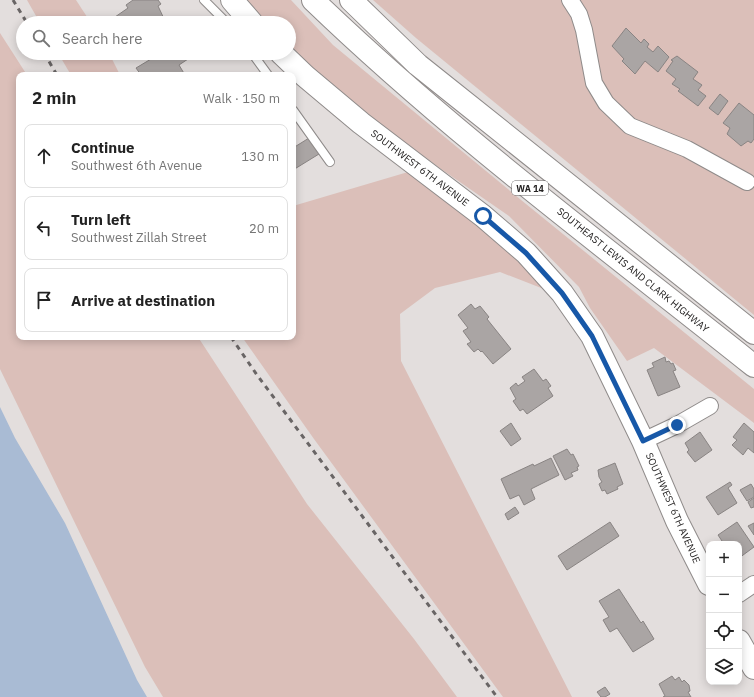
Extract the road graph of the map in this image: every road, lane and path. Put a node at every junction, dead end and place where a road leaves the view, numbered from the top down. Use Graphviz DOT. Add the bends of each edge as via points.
graph roads {
  1 [pos="204,0"];
  2 [pos="232,0"];
  3 [pos="313,0"];
  4 [pos="351,0"];
  5 [pos="570,0"];
  6 [pos="221,16"];
  7 [pos="244,16"];
  8 [pos="257,60"];
  9 [pos="288,60"];
  10 [pos="266,72"];
  11 [pos="296,114"];
  12 [pos="330,162"];
  13 [pos="747,182"];
  14 [pos="754,333"];
  15 [pos="754,366"];
  16 [pos="710,406"];
  17 [pos="643,441"];
  18 [pos="706,578"];
  19 [pos="754,584"];
  20 [pos="742,592"];
  21 [pos="742,646"];
  22 [pos="754,668"];
  1 -- 6 [label="lane"];
  2 -- 7 [label="main road"];
  3 -- 15 [label="main road, SOUTHEAST LEWIS AND CLARK HIGHWAY / WA 14" via="399,80 479,147"];
  4 -- 14 [label="main road, WA 14" via="418,65"];
  5 -- 13 [label="street" via="579,14 584,30 594,83 606,103 630,126 687,149"];
  8 -- 10 [label="lane"];
  9 -- 17 [label="main road, SOUTHWEST 6TH AVENUE" via="361,123 483,216 544,272 592,336"];
  11 -- 12 [label="lane"];
  16 -- 17 [label="street"];
  17 -- 18 [label="main road, SOUTHWEST 6TH AVENUE" via="677,521"];
  19 -- 20 [label="street"];
  21 -- 22 [label="main road"];
}
